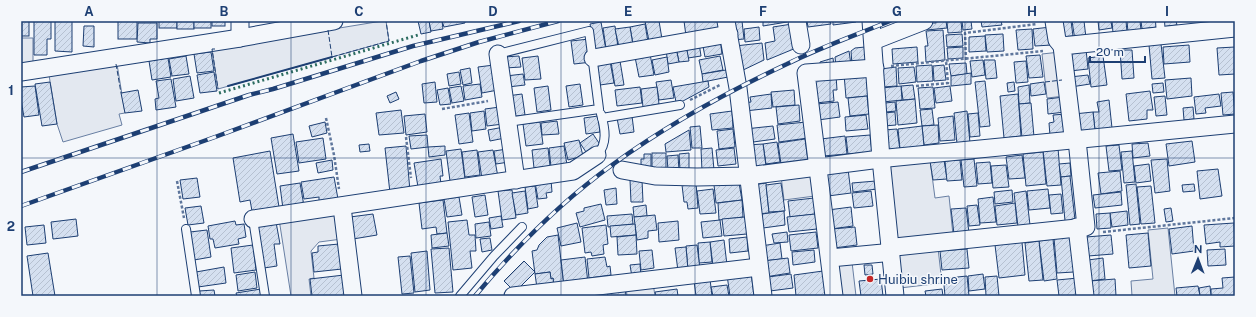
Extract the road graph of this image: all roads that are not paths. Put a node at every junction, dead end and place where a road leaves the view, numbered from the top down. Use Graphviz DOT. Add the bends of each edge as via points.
graph roads {
  1 [pos="240,21"];
  2 [pos="334,21"];
  3 [pos="797,21"];
  4 [pos="871,21"];
  5 [pos="924,21"];
  6 [pos="1054,21"];
  7 [pos="727,28"];
  8 [pos="1160,28"];
  9 [pos="1235,28"];
  10 [pos="240,38"];
  11 [pos="873,41"];
  12 [pos="801,44"];
  13 [pos="1062,46"];
  14 [pos="498,54"];
  15 [pos="593,58"];
  16 [pos="875,68"];
  17 [pos="21,72"];
  18 [pos="680,105"];
  19 [pos="599,110"];
  20 [pos="602,118"];
  21 [pos="507,122"];
  22 [pos="1235,124"];
  23 [pos="1077,140"];
  24 [pos="597,155"];
  25 [pos="881,159"];
  26 [pos="818,167"];
  27 [pos="622,170"];
  28 [pos="748,176"];
  29 [pos="516,180"];
  30 [pos="342,207"];
  31 [pos="253,219"];
  32 [pos="522,227"];
  33 [pos="1082,227"];
  34 [pos="186,229"];
  35 [pos="890,249"];
  36 [pos="830,258"];
  37 [pos="760,267"];
  38 [pos="196,296"];
  39 [pos="265,296"];
  40 [pos="353,296"];
  41 [pos="460,296"];
  42 [pos="513,296"];
  43 [pos="763,296"];
  44 [pos="834,296"];
  45 [pos="895,296"];
  46 [pos="1085,296"];
  1 -- 10 [label="street"];
  2 -- 10 [label="street"];
  3 -- 12 [label="street"];
  4 -- 11 [label="street"];
  5 -- 11 [label="street"];
  6 -- 13 [label="street" via="1057,40"];
  7 -- 15 [label="street"];
  7 -- 28 [label="street" via="736,76"];
  8 -- 9 [label="street"];
  8 -- 13 [label="street"];
  10 -- 17 [label="street"];
  11 -- 16 [label="street"];
  13 -- 23 [label="street" via="1073,136"];
  14 -- 15 [label="lane" via="589,31"];
  14 -- 21 [label="street"];
  15 -- 19 [label="lane"];
  16 -- 25 [label="street"];
  16 -- 26 [label="street" via="806,73"];
  18 -- 20 [label="lane"];
  19 -- 20 [label="lane"];
  19 -- 21 [label="lane"];
  20 -- 24 [label="lane" via="605,142 602,151"];
  21 -- 29 [label="street"];
  22 -- 23 [label="street"];
  23 -- 25 [label="street"];
  23 -- 33 [label="street"];
  24 -- 29 [label="street" via="573,171"];
  25 -- 26 [label="street"];
  25 -- 35 [label="street"];
  26 -- 28 [label="street"];
  26 -- 36 [label="street"];
  27 -- 28 [label="street" via="655,176"];
  28 -- 37 [label="street"];
  29 -- 30 [label="street"];
  30 -- 31 [label="street"];
  30 -- 40 [label="street"];
  31 -- 39 [label="lane"];
  32 -- 41 [label="lane"];
  33 -- 35 [label="street"];
  33 -- 46 [label="street"];
  34 -- 38 [label="lane"];
  35 -- 36 [label="street" via="883,253"];
  35 -- 45 [label="street"];
  36 -- 44 [label="street"];
  37 -- 42 [label="street"];
  37 -- 43 [label="street"];
}
